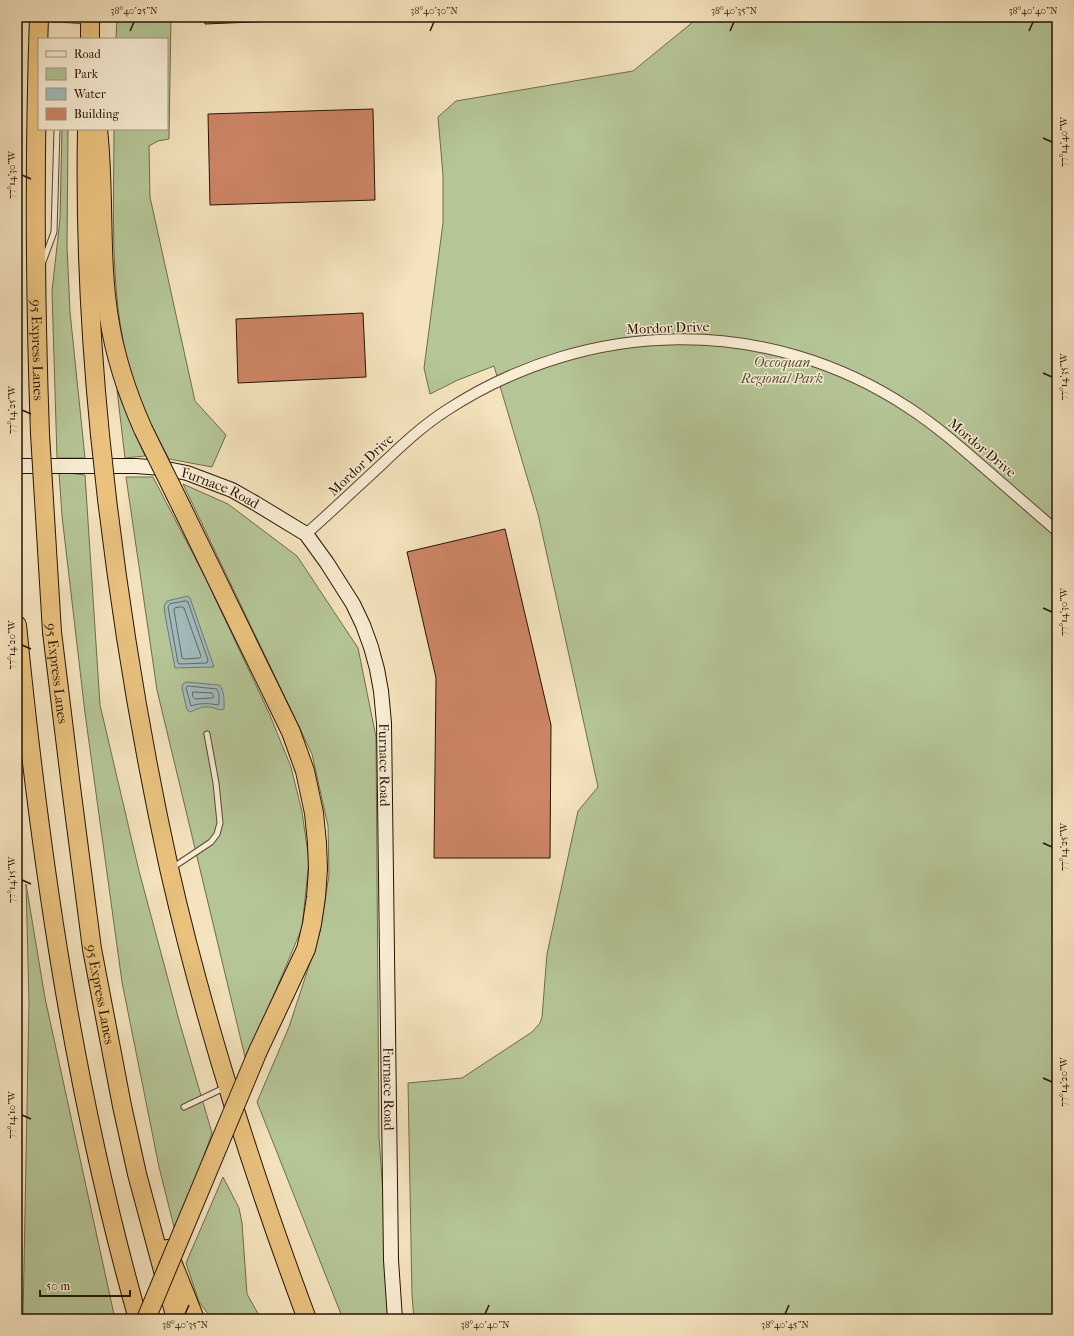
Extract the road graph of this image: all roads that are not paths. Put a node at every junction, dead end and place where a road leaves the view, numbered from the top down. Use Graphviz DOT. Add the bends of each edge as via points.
graph roads {
  1 [pos="39,18"];
  2 [pos="90,19"];
  3 [pos="39,38"];
  4 [pos="90,38"];
  5 [pos="38,64"];
  6 [pos="57,130"];
  7 [pos="87,130"];
  8 [pos="98,130"];
  9 [pos="35,280"];
  10 [pos="17,466"];
  11 [pos="1057,531"];
  12 [pos="306,534"];
  13 [pos="17,625"];
  14 [pos="207,734"];
  15 [pos="170,870"];
  16 [pos="228,1086"];
  17 [pos="184,1107"];
  18 [pos="137,1174"];
  19 [pos="138,1319"];
  20 [pos="146,1319"];
  21 [pos="176,1319"];
  22 [pos="195,1319"];
  23 [pos="307,1319"];
  24 [pos="395,1319"];
  1 -- 2 [label="lane"];
  1 -- 3 [label="highway, 95 Express Lanes"];
  2 -- 4 [label="highway"];
  5 -- 9 [label="highway, 95 Express Lanes"];
  6 -- 9 [label="lane" via="54,232"];
  7 -- 15 [label="highway, bridge" via="89,291 96,398 107,499 134,691"];
  8 -- 20 [label="highway, bridge" via="102,157 105,276 109,317 122,376 143,429 291,732 305,771 317,843 316,897 306,949 258,1051"];
  9 -- 18 [label="highway, 95 Express Lanes, bridge" via="40,434 52,632 92,949"];
  10 -- 12 [label="main road, Furnace Road" via="136,466 187,473 232,490"];
  11 -- 12 [label="street, Mordor Drive" via="929,421 856,378 823,364 752,345 677,339 602,346 566,355 506,376 479,390 446,410 410,437"];
  12 -- 24 [label="main road, Furnace Road" via="353,604 371,647 381,691 386,756 391,1260"];
  13 -- 19 [label="highway" via="41,830 76,1049 94,1144"];
  14 -- 15 [label="lane" via="218,798 220,828 211,842"];
  15 -- 16 [label="highway"];
  16 -- 17 [label="lane"];
  16 -- 23 [label="highway" via="264,1199"];
  18 -- 21 [label="highway, 95 Express Lanes"];
  18 -- 22 [label="highway"];
}
